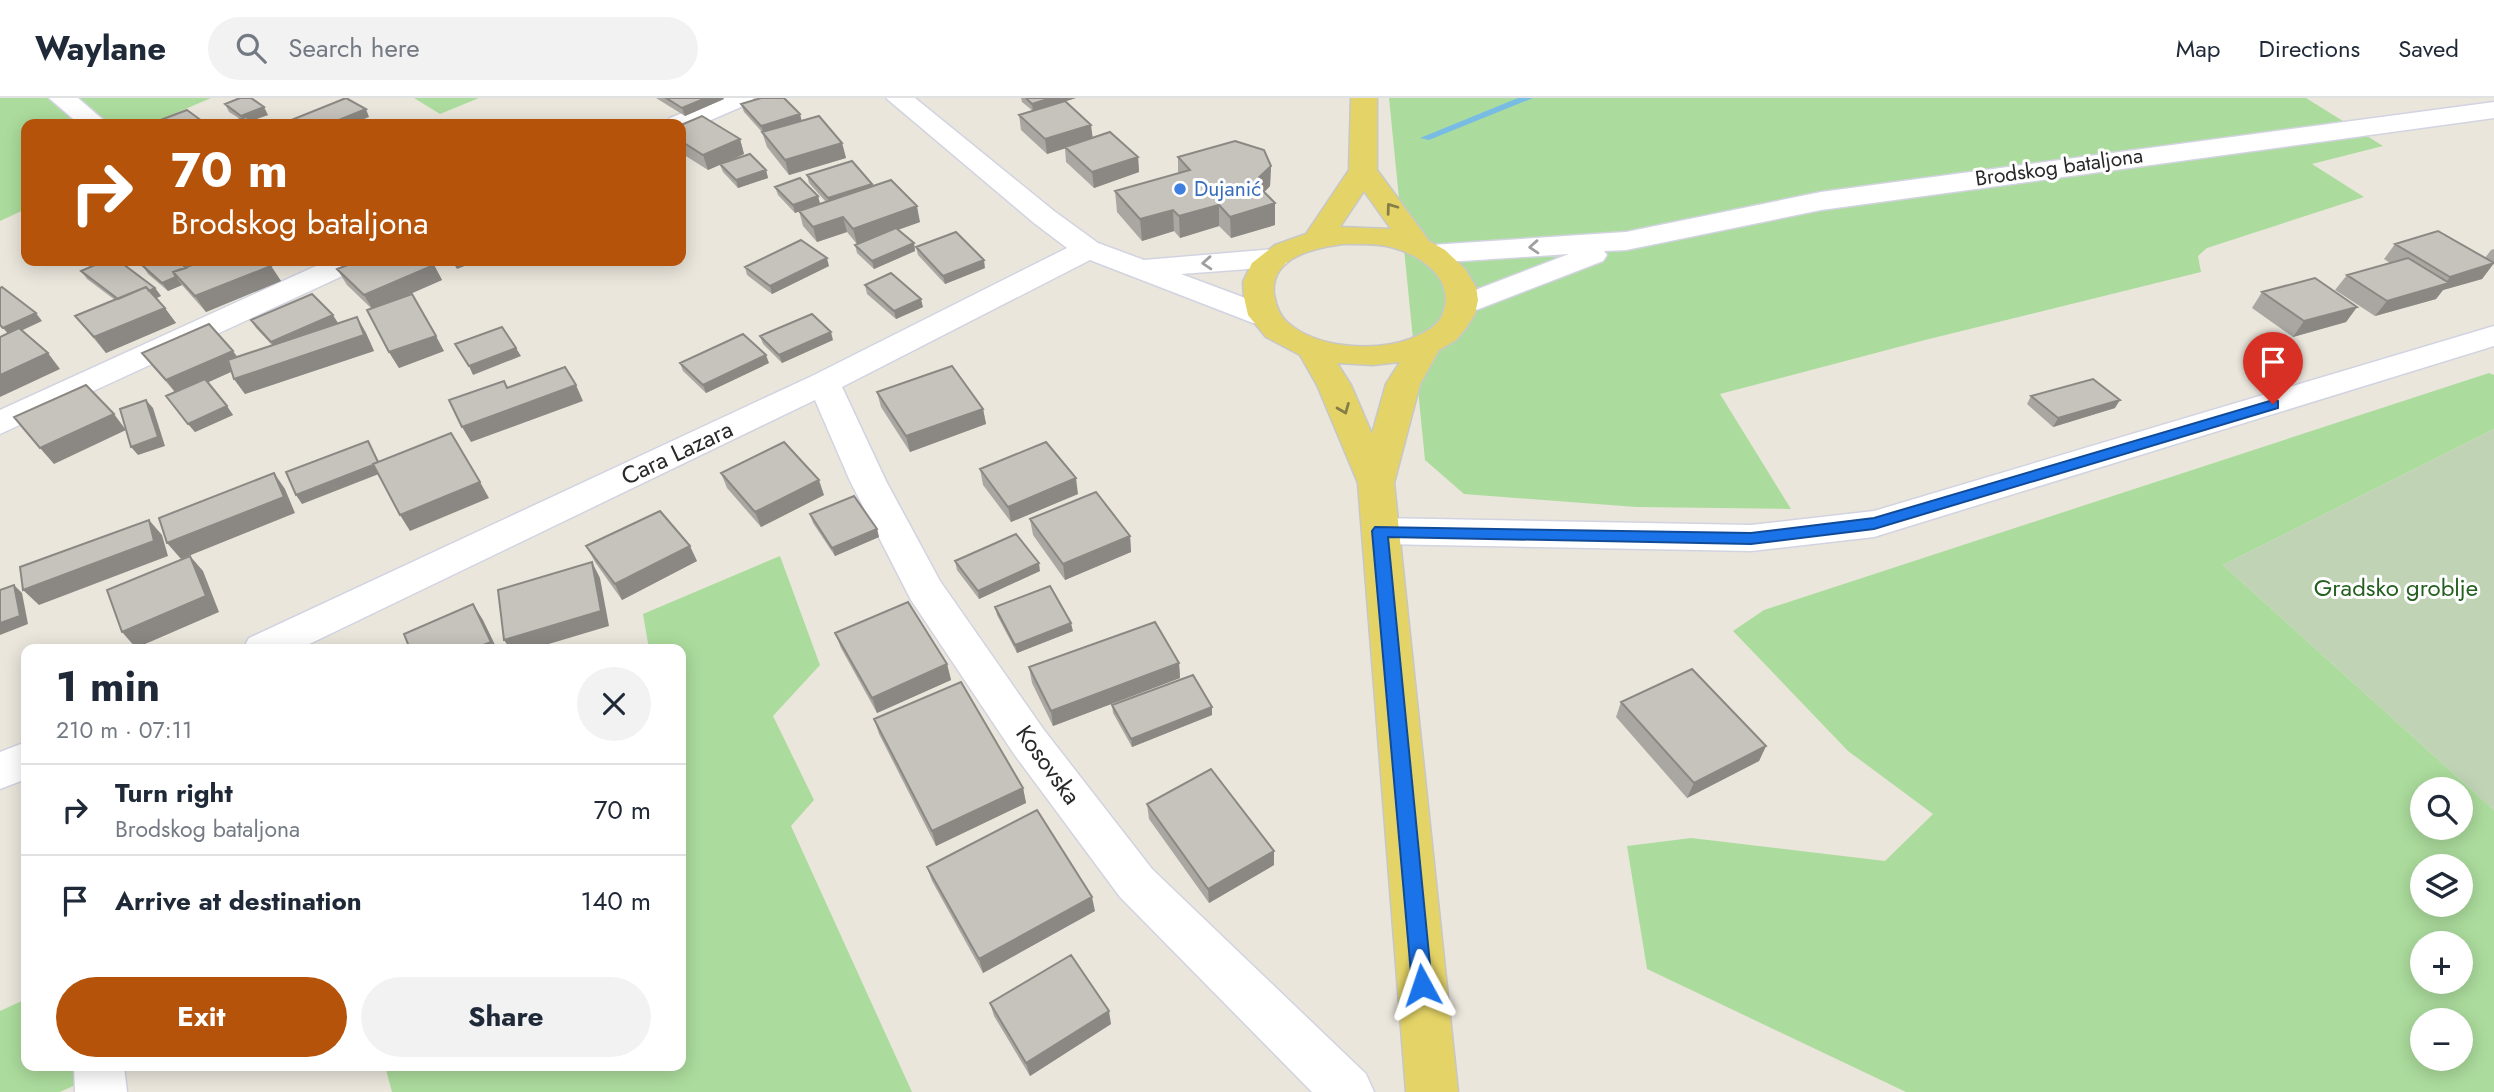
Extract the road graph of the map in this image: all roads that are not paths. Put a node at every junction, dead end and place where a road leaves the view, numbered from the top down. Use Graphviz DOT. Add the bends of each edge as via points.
graph roads {
  1 [pos="62,98"];
  2 [pos="741,98"];
  3 [pos="899,98"];
  4 [pos="1364,98"];
  5 [pos="2494,110"];
  6 [pos="89,119"];
  7 [pos="686,121"];
  8 [pos="1363,170"];
  9 [pos="1318,238"];
  10 [pos="1626,241"];
  11 [pos="1088,249"];
  12 [pos="1425,250"];
  13 [pos="1275,258"];
  14 [pos="307,268"];
  15 [pos="1139,268"];
  16 [pos="1462,306"];
  17 [pos="1264,316"];
  18 [pos="2494,336"];
  19 [pos="1426,345"];
  20 [pos="1312,348"];
  21 [pos="824,383"];
  22 [pos="0,423"];
  23 [pos="1376,484"];
  24 [pos="1380,531"];
  25 [pos="274,644"];
  26 [pos="21,762"];
  27 [pos="0,771"];
  28 [pos="99,1071"];
  29 [pos="101,1092"];
  30 [pos="1348,1092"];
  31 [pos="1432,1092"];
  1 -- 6 [label="street"];
  2 -- 7 [label="street"];
  3 -- 11 [label="street"];
  4 -- 8 [label="main road"];
  5 -- 10 [label="street, Brodskog bataljona" via="1821,201"];
  8 -- 9 [label="main road"];
  12 -- 8 [label="main road, one-way"];
  9 -- 12 [label="main road" via="1369,235"];
  9 -- 13 [label="main road"];
  10 -- 12 [label="street, Brodskog bataljona, one-way"];
  10 -- 16 [label="street, Brodskog bataljona"];
  11 -- 15 [label="street"];
  11 -- 21 [label="street, Cara Lazara"];
  12 -- 16 [label="main road" via="1451,269 1461,286"];
  13 -- 15 [label="street, one-way"];
  13 -- 17 [label="main road" via="1262,272 1257,288"];
  14 -- 22 [label="street"];
  15 -- 17 [label="street"];
  16 -- 19 [label="main road" via="1457,320"];
  17 -- 20 [label="main road" via="1287,337"];
  18 -- 24 [label="street" via="1874,524 1751,538"];
  19 -- 20 [label="main road" via="1391,355 1351,356"];
  19 -- 23 [label="main road" via="1403,384"];
  20 -- 23 [label="main road, one-way" via="1335,385"];
  21 -- 25 [label="street, Cara Lazara"];
  21 -- 30 [label="street, Kosovska" via="925,590 1029,742 1136,883"];
  23 -- 24 [label="main road"];
  24 -- 31 [label="main road"];
  26 -- 27 [label="street"];
  28 -- 29 [label="street"];
}
